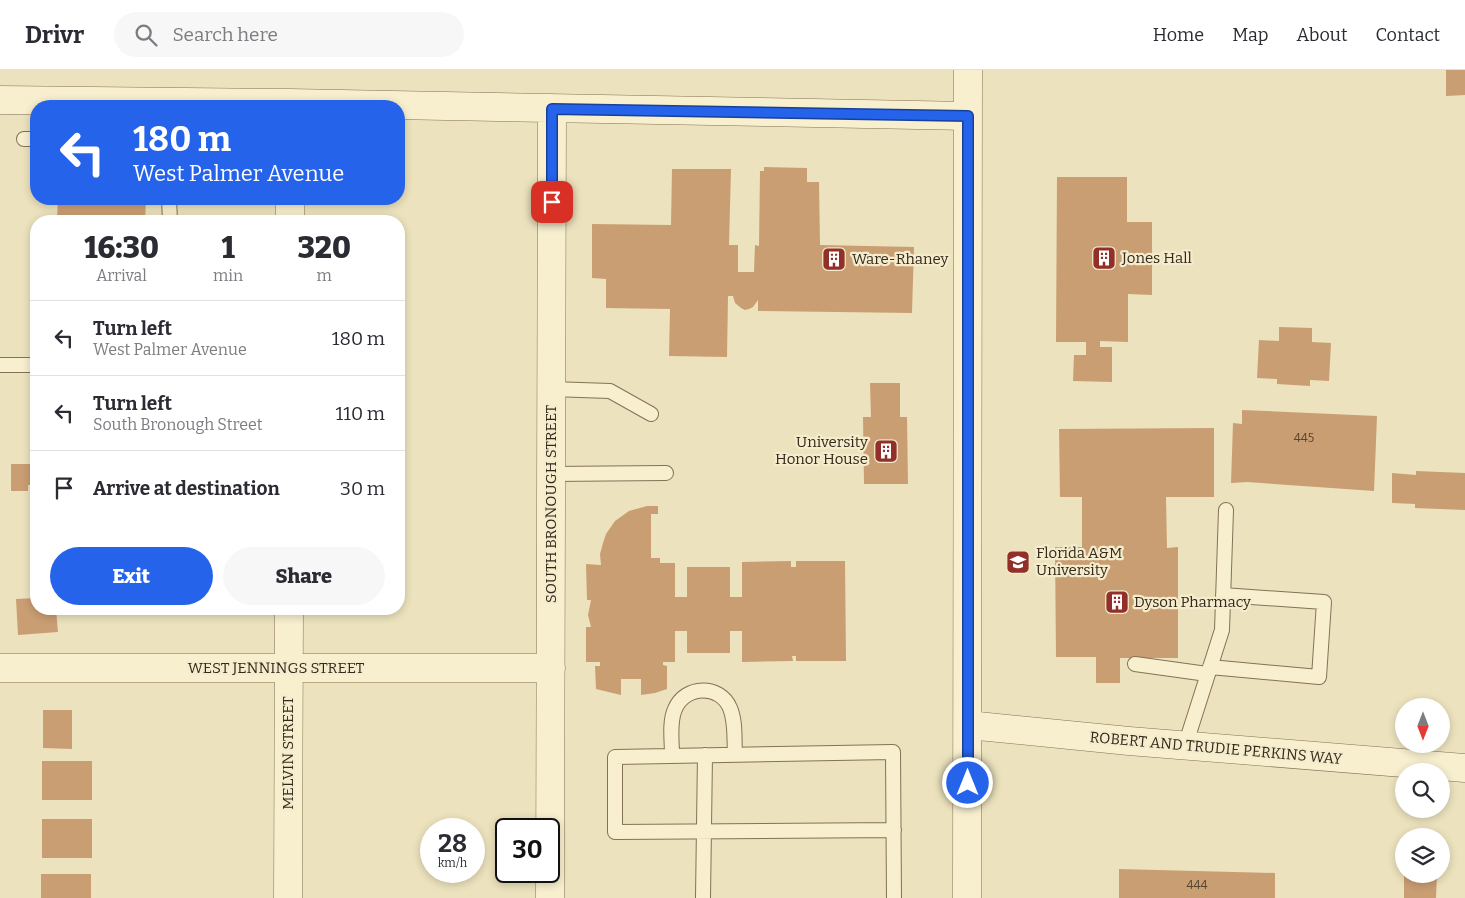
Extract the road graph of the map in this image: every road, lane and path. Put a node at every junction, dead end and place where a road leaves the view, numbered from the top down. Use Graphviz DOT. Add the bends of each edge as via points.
graph roads {
  1 [pos="968,70"];
  2 [pos="0,100"];
  3 [pos="30,102"];
  4 [pos="405,107"];
  5 [pos="552,109"];
  6 [pos="968,116"];
  7 [pos="0,365"];
  8 [pos="30,365"];
  9 [pos="551,389"];
  10 [pos="651,414"];
  11 [pos="666,473"];
  12 [pos="551,474"];
  13 [pos="1226,510"];
  14 [pos="1223,595"];
  15 [pos="289,615"];
  16 [pos="1134,664"];
  17 [pos="0,668"];
  18 [pos="289,668"];
  19 [pos="551,668"];
  20 [pos="1209,671"];
  21 [pos="968,725"];
  22 [pos="1185,746"];
  23 [pos="735,754"];
  24 [pos="672,755"];
  25 [pos="705,755"];
  26 [pos="1465,768"];
  27 [pos="894,830"];
  28 [pos="704,831"];
  29 [pos="288,898"];
  30 [pos="550,898"];
  31 [pos="703,898"];
  32 [pos="894,898"];
  33 [pos="967,898"];
  1 -- 6 [label="street"];
  2 -- 3 [label="street"];
  4 -- 5 [label="street"];
  5 -- 6 [label="street"];
  5 -- 9 [label="street, SOUTH BRONOUGH STREET"];
  6 -- 21 [label="street"];
  7 -- 8 [label="lane"];
  9 -- 10 [label="lane" via="610,391"];
  9 -- 12 [label="street, SOUTH BRONOUGH STREET"];
  11 -- 12 [label="lane"];
  12 -- 19 [label="street, SOUTH BRONOUGH STREET"];
  13 -- 14 [label="lane"];
  14 -- 20 [label="lane" via="1222,630"];
  14 -- 20 [label="lane" via="1324,602 1319,677"];
  15 -- 18 [label="street, MELVIN STREET"];
  16 -- 20 [label="lane"];
  17 -- 18 [label="street, WEST JENNINGS STREET"];
  18 -- 19 [label="street, WEST JENNINGS STREET"];
  18 -- 29 [label="street, MELVIN STREET"];
  19 -- 30 [label="street, SOUTH BRONOUGH STREET"];
  20 -- 22 [label="lane"];
  21 -- 22 [label="street, ROBERT AND TRUDIE PERKINS WAY"];
  21 -- 33 [label="street"];
  22 -- 26 [label="street, ROBERT AND TRUDIE PERKINS WAY"];
  23 -- 24 [label="lane" via="730,707 715,692 697,690 687,694 674,710"];
  23 -- 25 [label="lane"];
  23 -- 27 [label="lane" via="893,752"];
  24 -- 25 [label="lane"];
  24 -- 28 [label="lane" via="614,756 615,832"];
  25 -- 28 [label="lane"];
  27 -- 28 [label="lane"];
  27 -- 32 [label="lane"];
  28 -- 31 [label="lane"];
}
